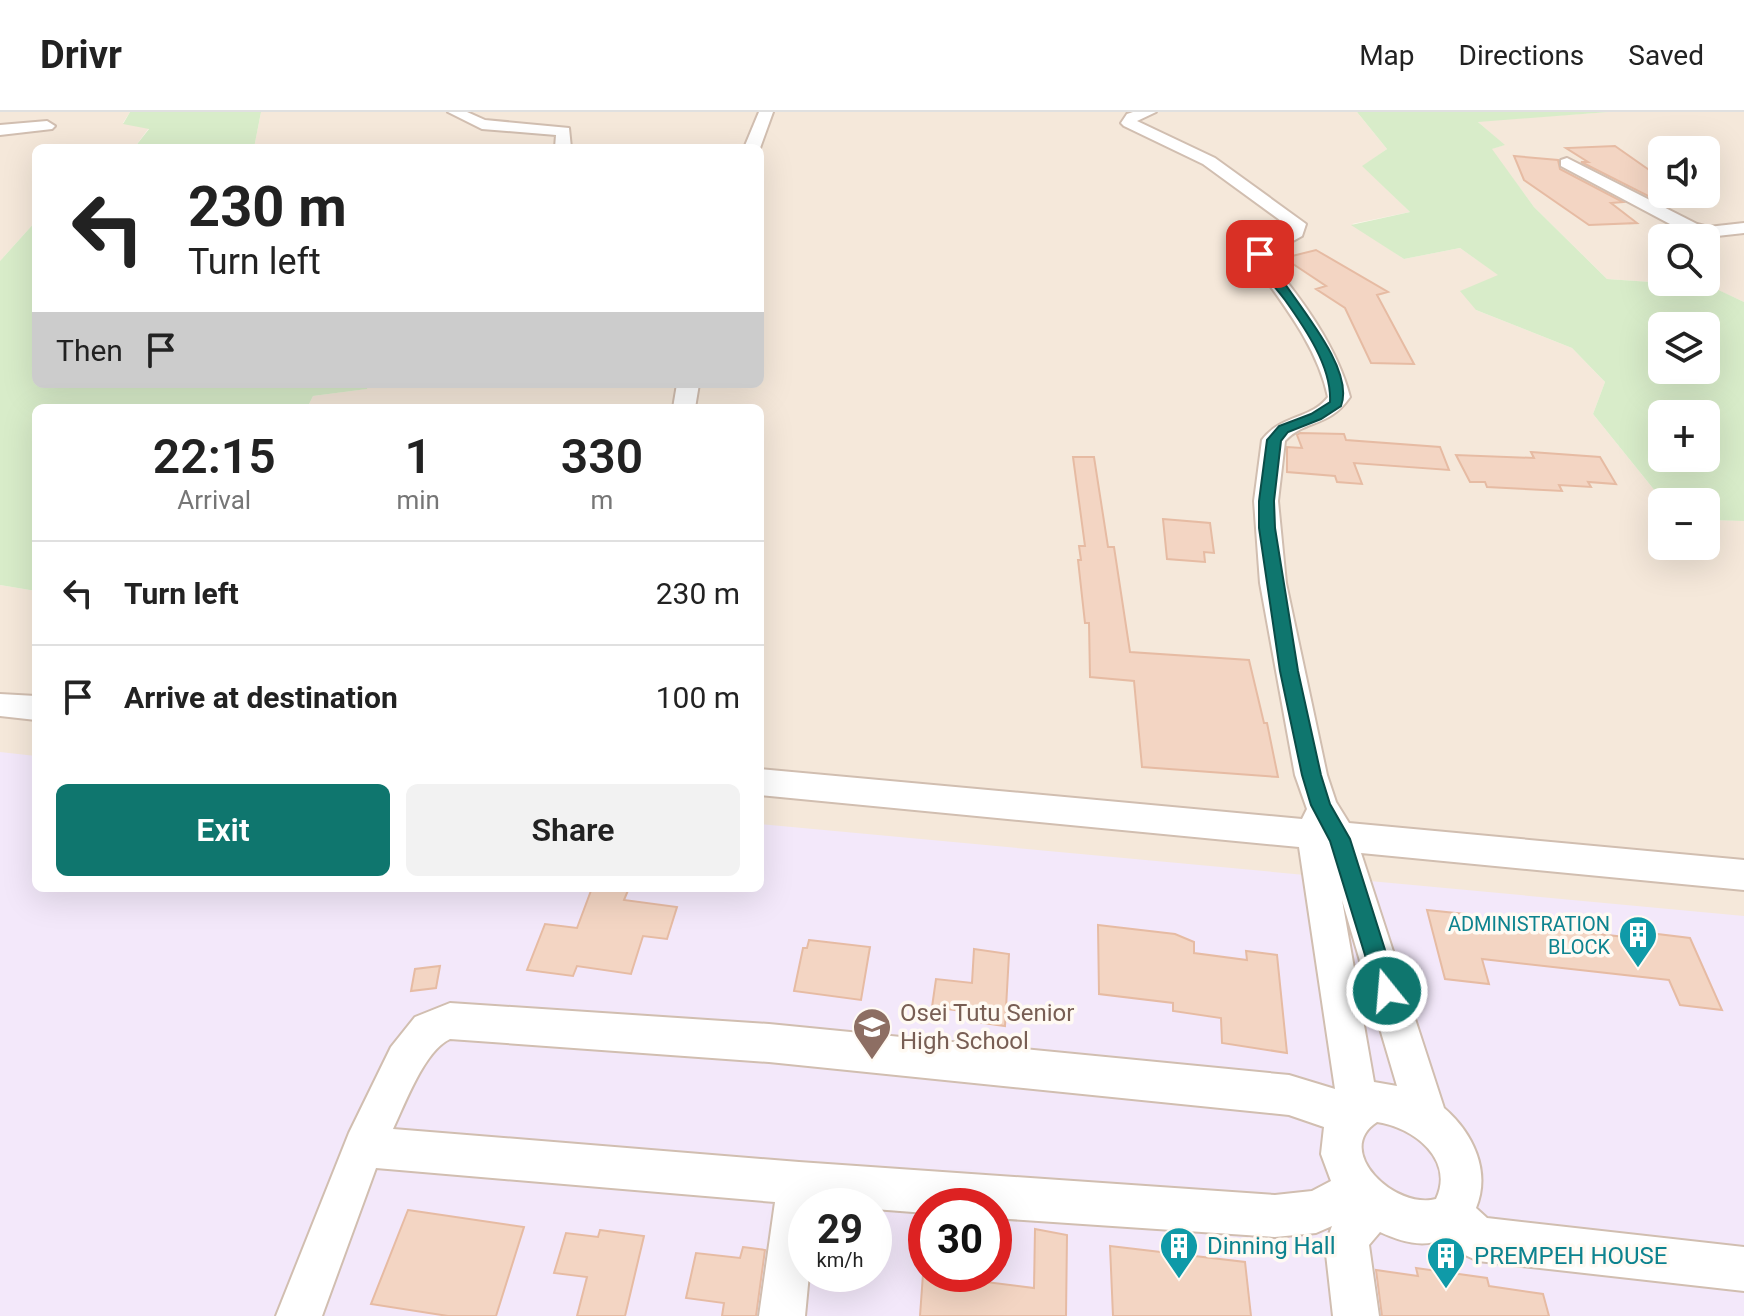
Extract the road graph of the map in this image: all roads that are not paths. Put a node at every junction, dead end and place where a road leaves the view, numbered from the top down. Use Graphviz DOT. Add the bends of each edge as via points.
graph roads {
  1 [pos="455,112"];
  2 [pos="766,112"];
  3 [pos="1149,112"];
  4 [pos="47,126"];
  5 [pos="0,130"];
  6 [pos="563,144"];
  7 [pos="754,144"];
  8 [pos="1567,163"];
  9 [pos="1744,228"];
  10 [pos="0,705"];
  11 [pos="32,708"];
  12 [pos="764,782"];
  13 [pos="1325,827"];
  14 [pos="1744,875"];
  15 [pos="1352,1113"];
  16 [pos="1427,1118"];
  17 [pos="363,1147"];
  18 [pos="799,1183"];
  19 [pos="1366,1197"];
  20 [pos="1451,1215"];
  21 [pos="1744,1269"];
  22 [pos="299,1316"];
  23 [pos="782,1316"];
  24 [pos="1356,1316"];
  1 -- 6 [label="street" via="482,124 564,131"];
  2 -- 7 [label="street"];
  3 -- 13 [label="street" via="1129,123 1209,161 1294,220 1296,232 1265,249 1260,259 1304,321 1337,386 1337,403 1284,429 1274,440 1266,501 1289,671"];
  4 -- 5 [label="street"];
  8 -- 9 [label="street" via="1691,228"];
  10 -- 11 [label="street"];
  12 -- 13 [label="street"];
  13 -- 14 [label="street"];
  13 -- 15 [label="street"];
  13 -- 16 [label="street"];
  15 -- 16 [label="street" via="1373,1102 1390,1102"];
  15 -- 17 [label="street" via="1289,1095 769,1043 461,1019 437,1024 420,1037"];
  15 -- 19 [label="street" via="1341,1133 1341,1152 1346,1170"];
  16 -- 20 [label="street" via="1454,1150 1462,1170 1462,1188"];
  17 -- 18 [label="street"];
  17 -- 22 [label="street"];
  18 -- 19 [label="street" via="1275,1216 1316,1212"];
  18 -- 23 [label="street"];
  19 -- 20 [label="street" via="1392,1217 1412,1223"];
  19 -- 24 [label="street" via="1347,1245"];
  20 -- 21 [label="street" via="1478,1239"];
}
